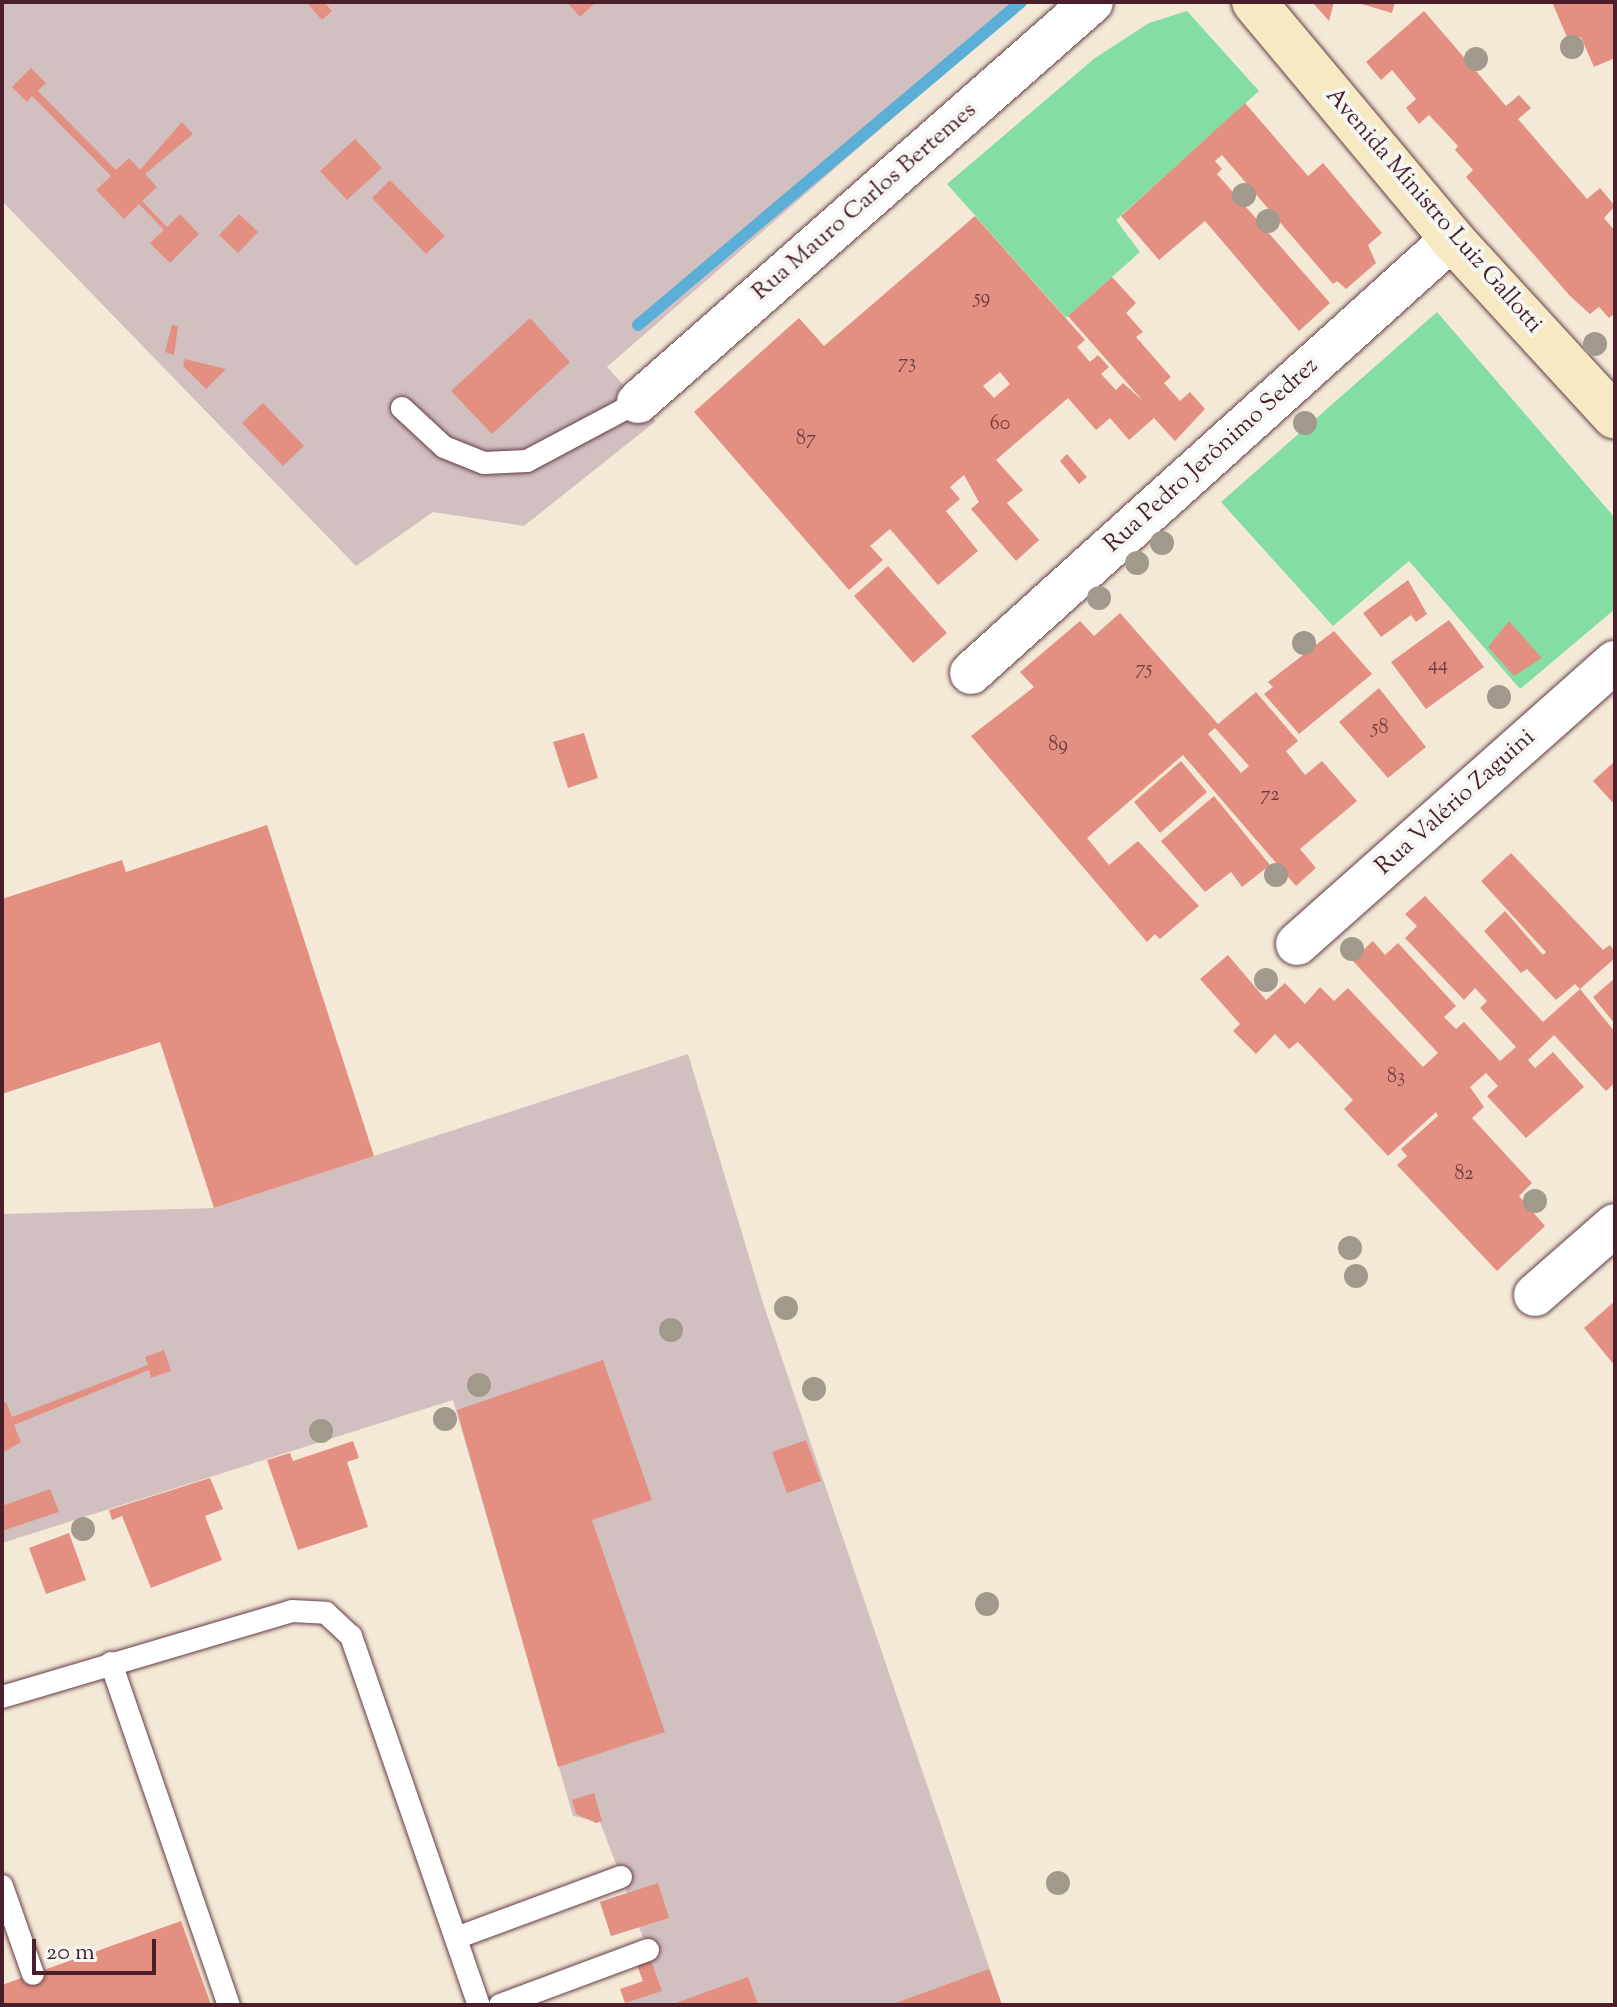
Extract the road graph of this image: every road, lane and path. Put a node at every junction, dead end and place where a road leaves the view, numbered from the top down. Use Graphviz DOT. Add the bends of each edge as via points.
graph roads {
  1 [pos="1092,2"];
  2 [pos="1254,2"];
  3 [pos="1452,239"];
  4 [pos="638,402"];
  5 [pos="402,408"];
  6 [pos="1615,417"];
  7 [pos="1615,662"];
  8 [pos="971,673"];
  9 [pos="1297,944"];
  10 [pos="1615,1225"];
  11 [pos="1535,1295"];
  12 [pos="111,1663"];
  13 [pos="2,1697"];
  14 [pos="621,1877"];
  15 [pos="2,1886"];
  16 [pos="456,1938"];
  17 [pos="648,1950"];
  18 [pos="33,1974"];
  19 [pos="229,2005"];
  20 [pos="479,2005"];
  21 [pos="500,2005"];
  1 -- 4 [label="street, Rua Mauro Carlos Bertemes"];
  2 -- 3 [label="street, Avenida Ministro Luiz Gallotti"];
  3 -- 6 [label="street, Avenida Ministro Luiz Gallotti"];
  3 -- 8 [label="street, Rua Pedro Jerônimo Sedrez"];
  4 -- 5 [label="lane" via="527,461 484,463 444,447"];
  7 -- 9 [label="street, Rua Valério Zaguini"];
  10 -- 11 [label="street"];
  12 -- 13 [label="lane"];
  12 -- 16 [label="lane" via="292,1611 311,1609 338,1622 351,1636"];
  12 -- 19 [label="lane"];
  14 -- 16 [label="lane"];
  15 -- 18 [label="lane"];
  16 -- 20 [label="lane"];
  17 -- 21 [label="lane"];
}
